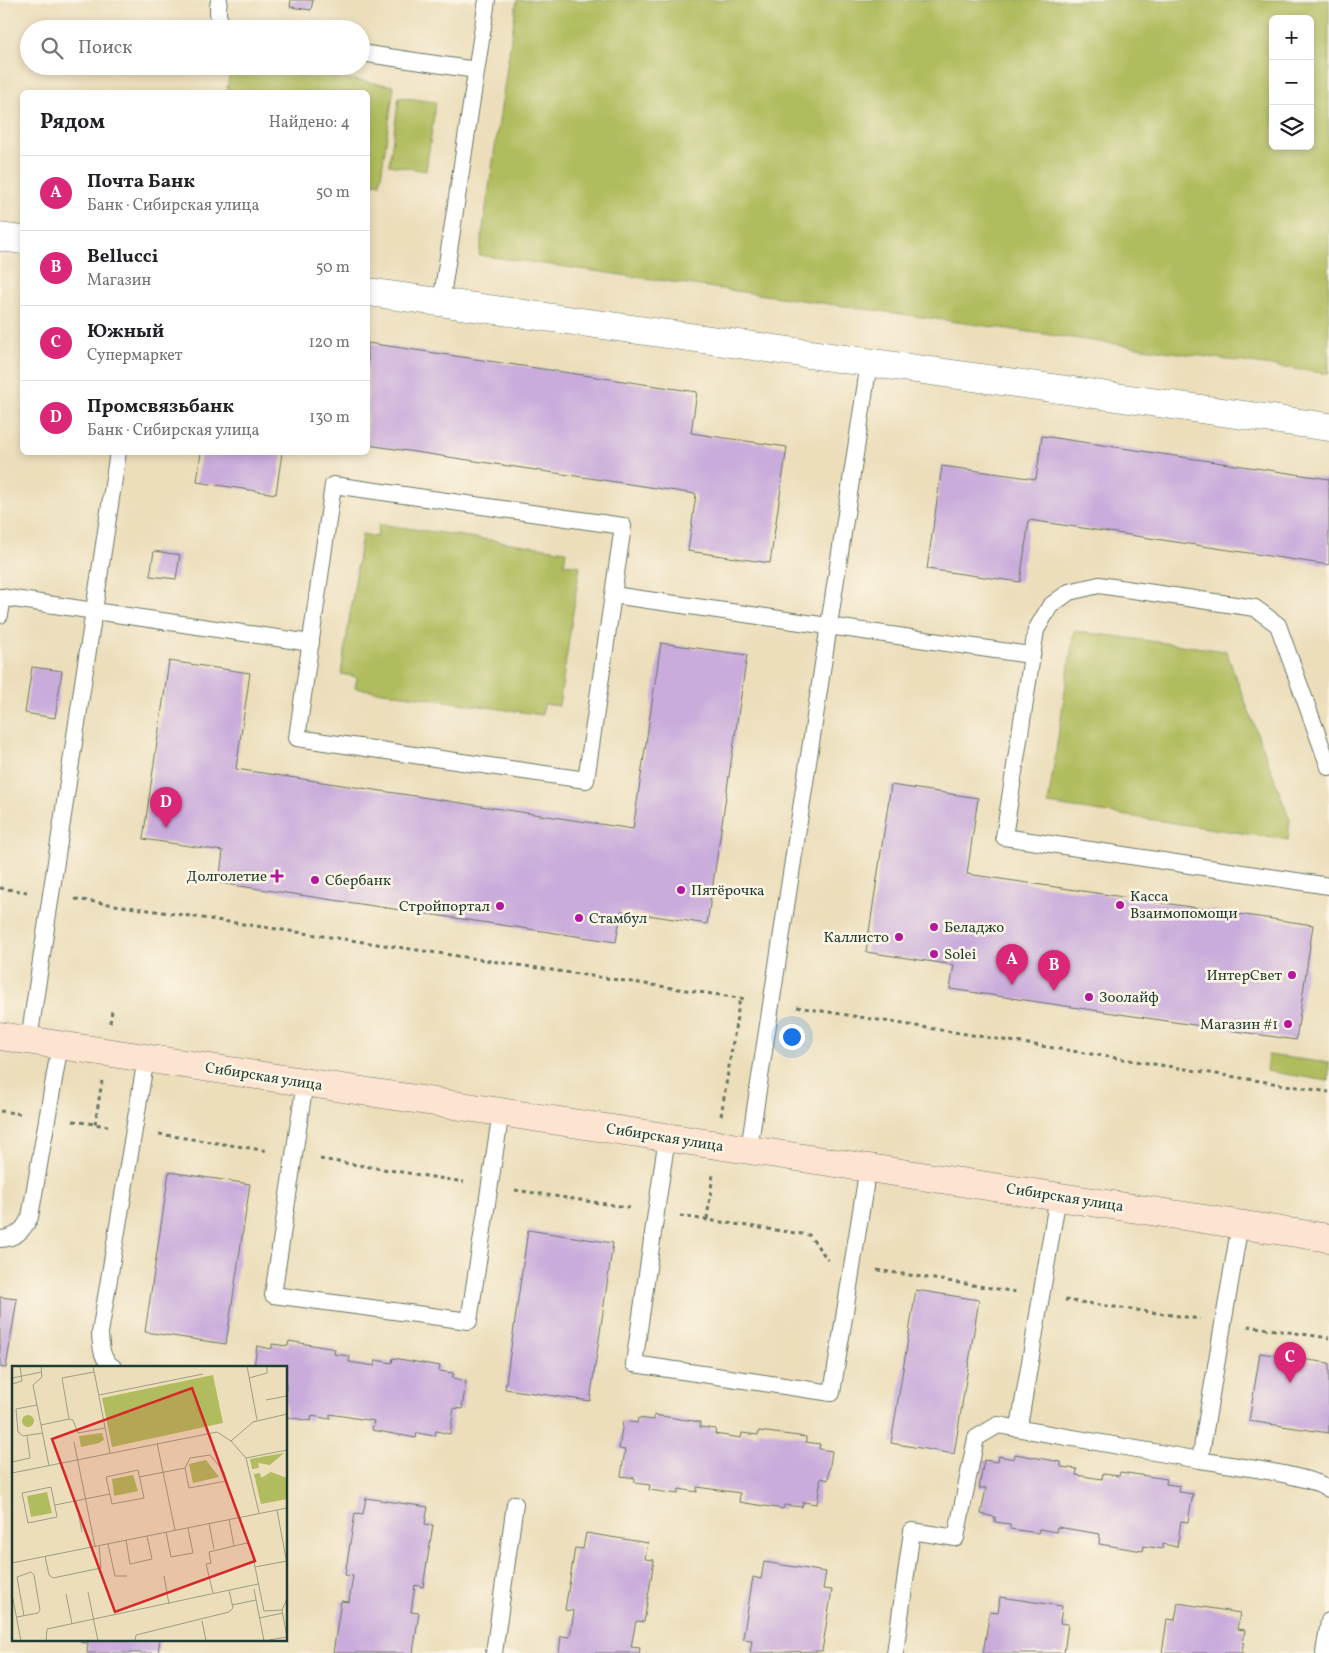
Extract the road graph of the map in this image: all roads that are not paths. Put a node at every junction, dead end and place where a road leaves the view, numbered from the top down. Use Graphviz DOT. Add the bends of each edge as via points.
graph roads {
  1 [pos="219,0"];
  2 [pos="488,0"];
  3 [pos="219,20"];
  4 [pos="370,54"];
  5 [pos="476,70"];
  6 [pos="0,237"];
  7 [pos="20,240"];
  8 [pos="370,292"];
  9 [pos="441,303"];
  10 [pos="869,364"];
  11 [pos="1329,427"];
  12 [pos="118,455"];
  13 [pos="613,595"];
  14 [pos="1,597"];
  15 [pos="94,611"];
  16 [pos="0,615"];
  17 [pos="828,628"];
  18 [pos="311,643"];
  19 [pos="1030,655"];
  20 [pos="1329,767"];
  21 [pos="1329,886"];
  22 [pos="0,1036"];
  23 [pos="28,1040"];
  24 [pos="60,1046"];
  25 [pos="146,1058"];
  26 [pos="305,1082"];
  27 [pos="502,1112"];
  28 [pos="668,1137"];
  29 [pos="749,1149"];
  30 [pos="868,1167"];
  31 [pos="1058,1196"];
  32 [pos="1240,1224"];
  33 [pos="1329,1238"];
  34 [pos="0,1239"];
  35 [pos="112,1366"];
  36 [pos="1019,1428"];
  37 [pos="1200,1460"];
  38 [pos="1329,1489"];
  39 [pos="515,1504"];
  40 [pos="1329,1621"];
  41 [pos="494,1653"];
  42 [pos="895,1653"];
  43 [pos="1324,1653"];
  1 -- 3 [label="lane"];
  2 -- 5 [label="lane"];
  4 -- 5 [label="lane"];
  5 -- 9 [label="lane"];
  6 -- 7 [label="street"];
  8 -- 9 [label="street"];
  9 -- 10 [label="street"];
  10 -- 11 [label="street"];
  10 -- 17 [label="lane"];
  12 -- 15 [label="lane"];
  13 -- 17 [label="lane"];
  13 -- 18 [label="lane" via="623,526 333,485"];
  13 -- 18 [label="lane" via="586,780 297,738"];
  14 -- 15 [label="lane"];
  14 -- 16 [label="lane"];
  15 -- 18 [label="lane"];
  15 -- 23 [label="lane"];
  17 -- 19 [label="lane"];
  17 -- 29 [label="lane"];
  19 -- 20 [label="lane" via="1036,630 1050,606 1069,592 1099,585 1255,608 1278,626"];
  19 -- 21 [label="lane" via="1004,837"];
  22 -- 23 [label="main road, Сибирская улица"];
  23 -- 24 [label="main road, Сибирская улица"];
  24 -- 25 [label="main road, Сибирская улица"];
  24 -- 34 [label="lane" via="30,1217 24,1230 12,1238"];
  25 -- 26 [label="main road, Сибирская улица"];
  25 -- 35 [label="lane" via="100,1333 101,1352"];
  26 -- 27 [label="main road, Сибирская улица"];
  26 -- 27 [label="lane" via="273,1295 469,1321"];
  27 -- 28 [label="main road, Сибирская улица"];
  28 -- 29 [label="main road, Сибирская улица"];
  28 -- 30 [label="lane" via="634,1364 832,1393"];
  29 -- 30 [label="main road, Сибирская улица"];
  30 -- 31 [label="main road, Сибирская улица"];
  31 -- 32 [label="main road, Сибирская улица"];
  31 -- 36 [label="lane"];
  32 -- 33 [label="main road, Сибирская улица"];
  32 -- 37 [label="lane"];
  36 -- 37 [label="lane"];
  36 -- 42 [label="lane" via="998,1425 976,1438 956,1538 912,1531"];
  37 -- 38 [label="lane" via="1303,1478 1322,1483"];
  39 -- 41 [label="lane"];
  40 -- 43 [label="lane"];
}
